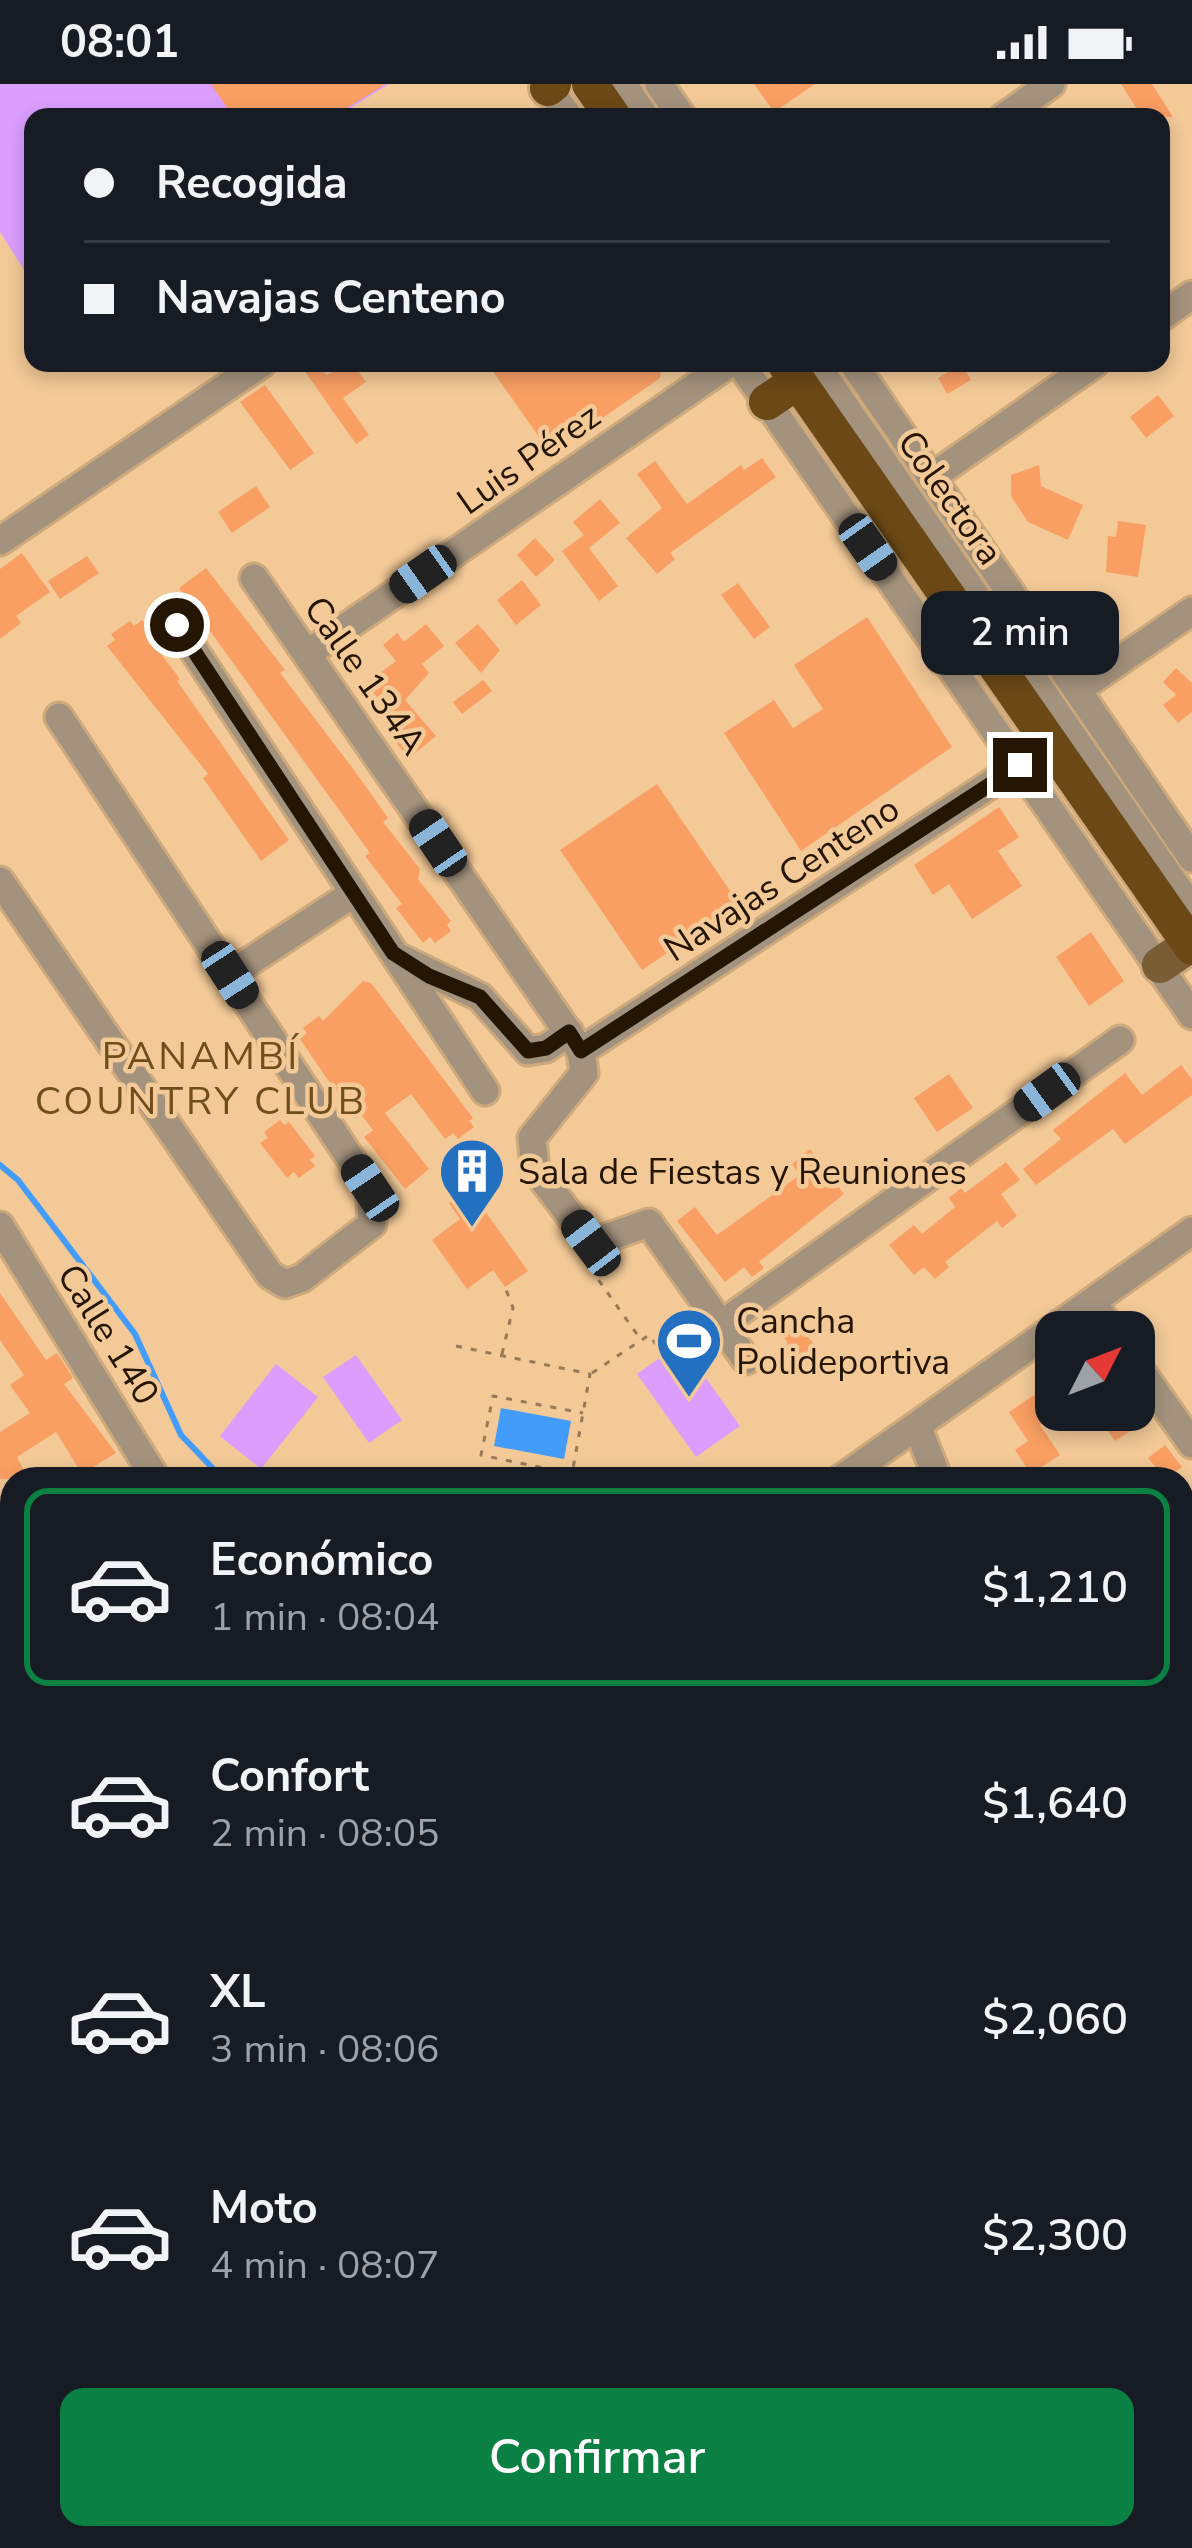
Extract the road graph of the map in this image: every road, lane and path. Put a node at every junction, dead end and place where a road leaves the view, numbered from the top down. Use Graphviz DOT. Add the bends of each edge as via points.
graph roads {
  1 [pos="1051,84"];
  2 [pos="1017,108"];
  3 [pos="249,372"];
  4 [pos="717,372"];
  5 [pos="860,372"];
  6 [pos="1082,372"];
  7 [pos="791,377"];
  8 [pos="932,477"];
  9 [pos="0,541"];
  10 [pos="254,578"];
  11 [pos="1192,611"];
  12 [pos="177,625"];
  13 [pos="959,645"];
  14 [pos="308,654"];
  15 [pos="1077,689"];
  16 [pos="58,717"];
  17 [pos="1020,765"];
  18 [pos="1192,858"];
  19 [pos="0,880"];
  20 [pos="354,893"];
  21 [pos="1185,942"];
  22 [pos="393,953"];
  23 [pos="230,975"];
  24 [pos="1192,1015"];
  25 [pos="1120,1040"];
  26 [pos="575,1041"];
  27 [pos="485,1091"];
  28 [pos="0,1226"];
  29 [pos="1192,1231"];
  30 [pos="591,1243"];
  31 [pos="505,1287"];
  32 [pos="1093,1304"];
  33 [pos="1098,1311"];
  34 [pos="722,1324"];
  35 [pos="641,1340"];
  36 [pos="456,1346"];
  37 [pos="502,1355"];
  38 [pos="664,1355"];
  39 [pos="746,1360"];
  40 [pos="590,1374"];
  41 [pos="1155,1392"];
  42 [pos="583,1413"];
  43 [pos="917,1426"];
  44 [pos="1192,1444"];
  45 [pos="149,1467"];
  46 [pos="538,1467"];
  47 [pos="573,1467"];
  48 [pos="858,1467"];
  49 [pos="933,1467"];
  1 -- 2 [label="street"];
  3 -- 9 [label="street"];
  4 -- 14 [label="street, Luis Pérez"];
  5 -- 8 [label="street"];
  6 -- 8 [label="street"];
  7 -- 13 [label="highway"];
  7 -- 21 [label="street, Colectora"];
  8 -- 15 [label="street"];
  10 -- 14 [label="street, Calle 134A"];
  11 -- 15 [label="street"];
  12 -- 20 [label="street"];
  13 -- 17 [label="street, Colectora"];
  13 -- 21 [label="highway"];
  14 -- 26 [label="street, Calle 134A"];
  15 -- 18 [label="street"];
  16 -- 23 [label="street"];
  17 -- 21 [label="street, Colectora"];
  17 -- 26 [label="street, Navajas Centeno"];
  19 -- 23 [label="street" via="270,1275 285,1284 372,1224 375,1211 370,1188"];
  20 -- 22 [label="street"];
  20 -- 23 [label="street"];
  21 -- 24 [label="street, Colectora"];
  22 -- 26 [label="street" via="480,997 528,1051"];
  22 -- 27 [label="street"];
  25 -- 34 [label="street"];
  26 -- 30 [label="street" via="584,1073 532,1138 535,1168"];
  28 -- 45 [label="street, Calle 140"];
  29 -- 32 [label="street"];
  30 -- 34 [label="street" via="649,1223"];
  30 -- 35 [label="path" via="581,1256"];
  31 -- 37 [label="path" via="513,1308"];
  32 -- 33 [label="street"];
  32 -- 43 [label="street"];
  34 -- 39 [label="street"];
  35 -- 38 [label="path" via="649,1335"];
  35 -- 40 [label="path"];
  36 -- 37 [label="path"];
  37 -- 40 [label="path"];
  40 -- 42 [label="path"];
  41 -- 44 [label="street"];
  42 -- 46 [label="path" via="493,1396 481,1455"];
  42 -- 47 [label="path"];
  43 -- 48 [label="street"];
  43 -- 49 [label="street"];
}
